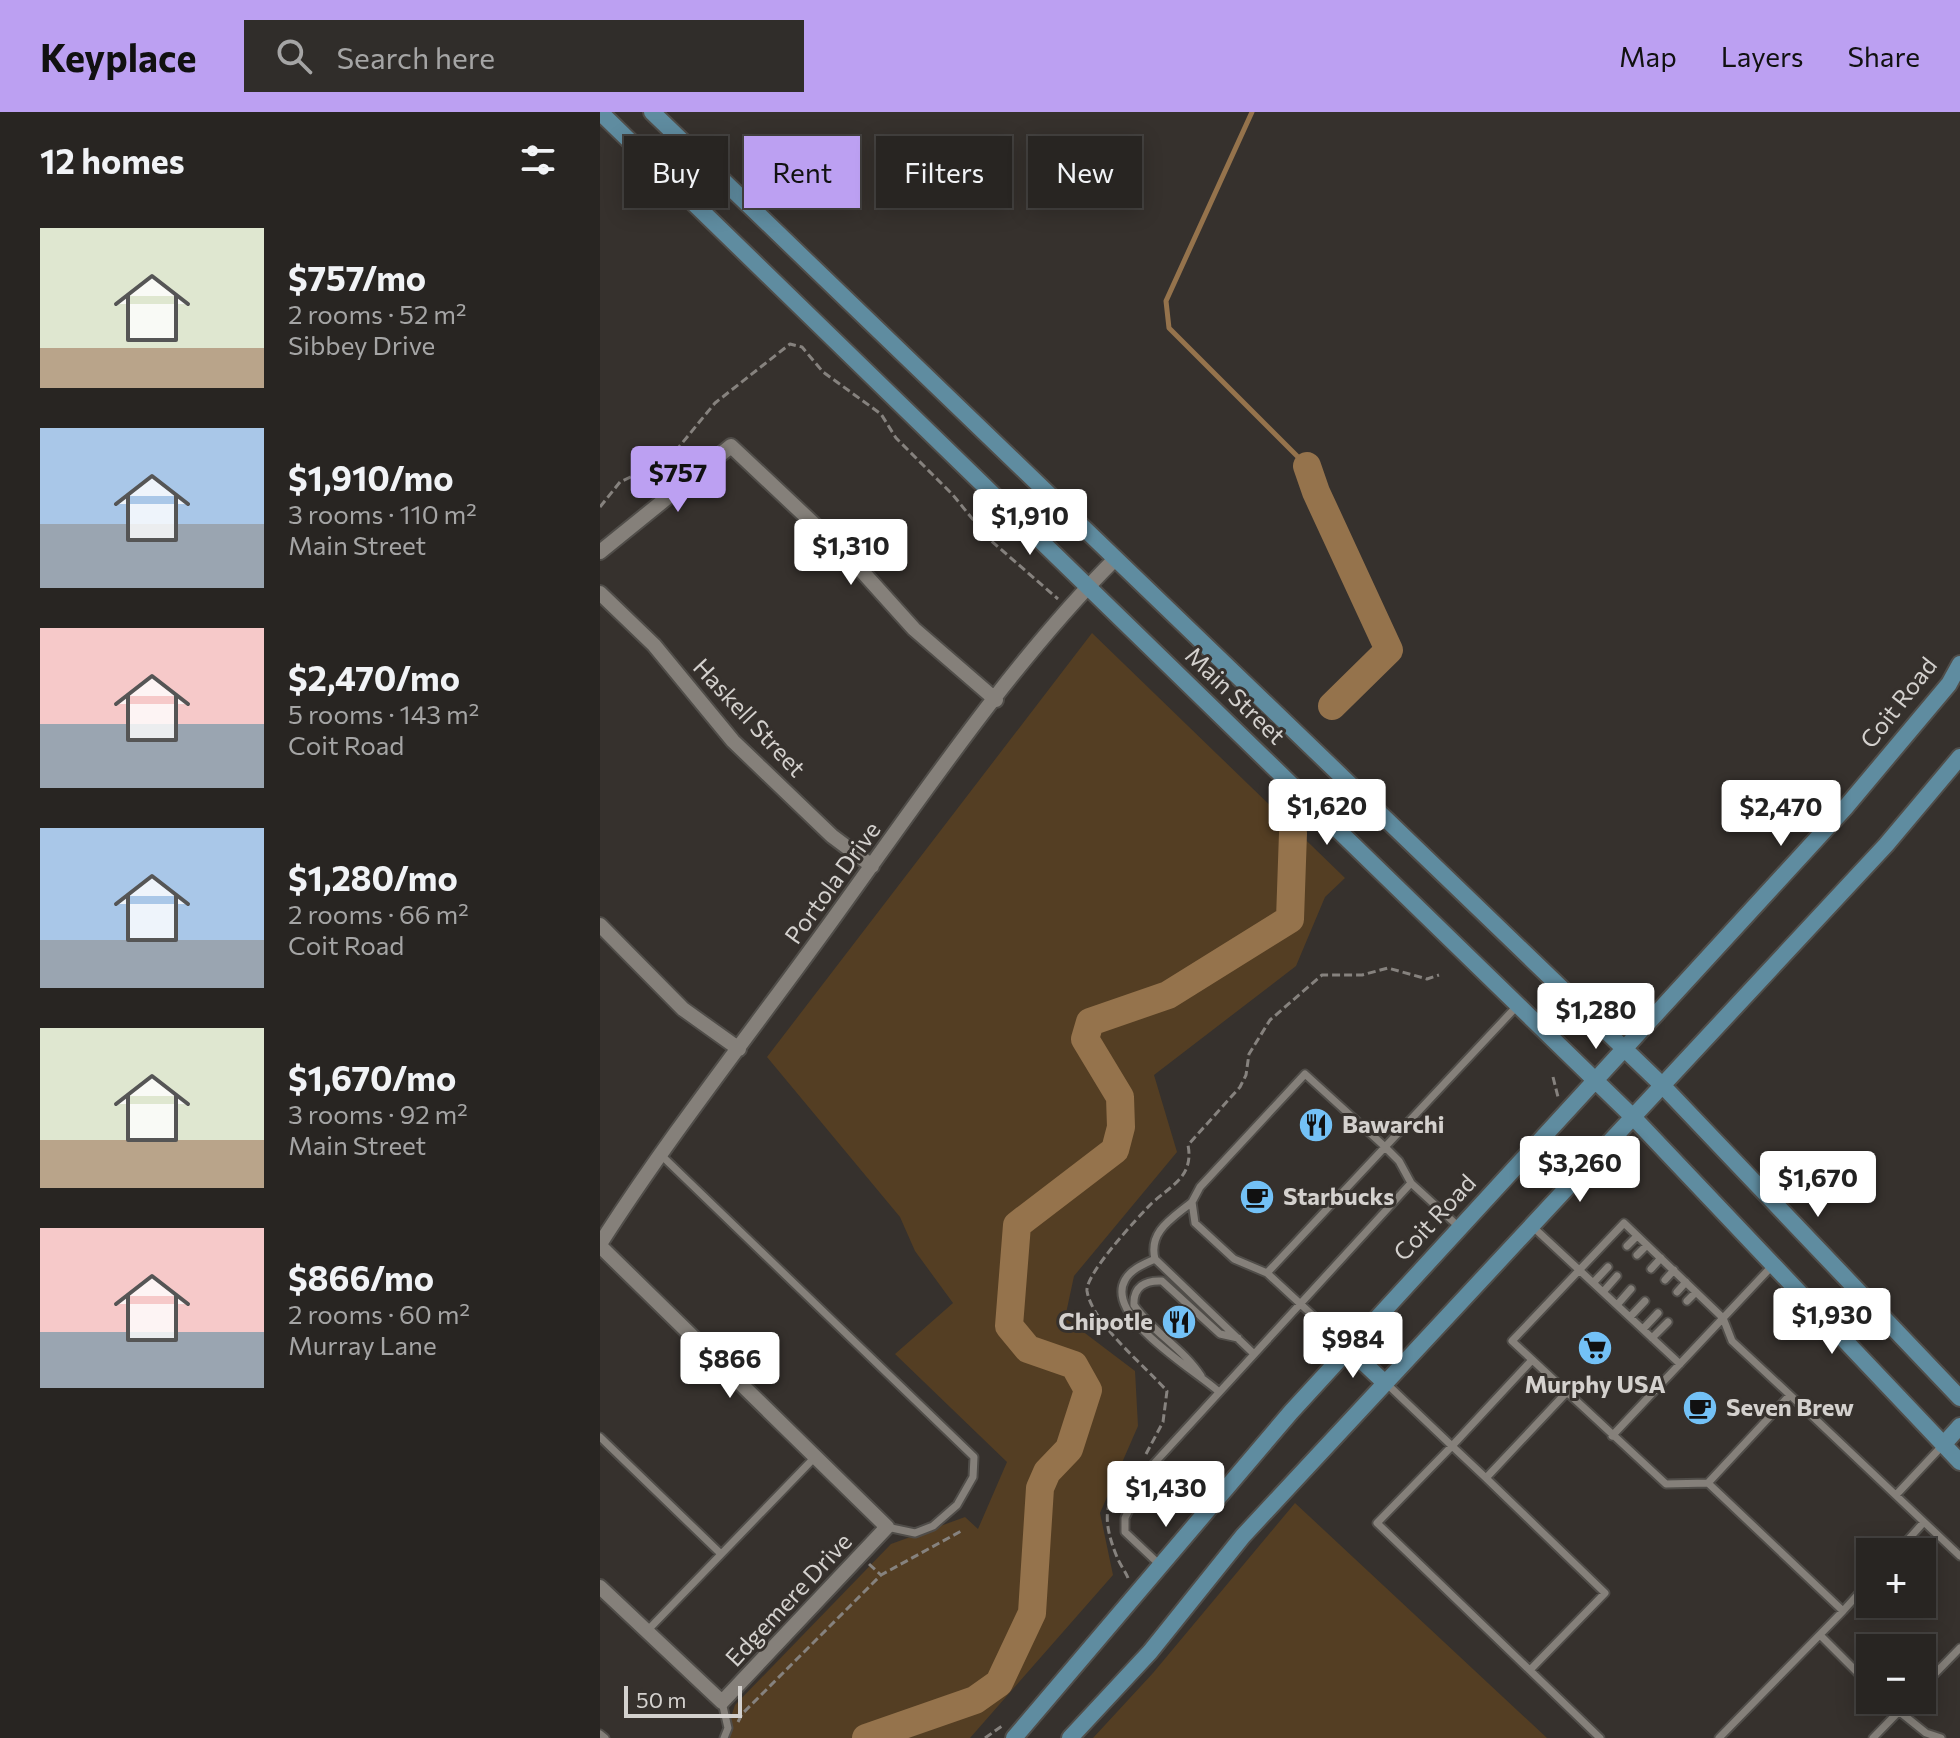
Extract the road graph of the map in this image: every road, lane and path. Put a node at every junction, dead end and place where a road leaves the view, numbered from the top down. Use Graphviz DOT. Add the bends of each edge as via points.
graph roads {
  1 [pos="600,112"];
  2 [pos="652,112"];
  3 [pos="600,507"];
  4 [pos="600,552"];
  5 [pos="1115,559"];
  6 [pos="1088,586"];
  7 [pos="600,593"];
  8 [pos="1066,606"];
  9 [pos="1960,664"];
  10 [pos="996,700"];
  11 [pos="1960,757"];
  12 [pos="872,866"];
  13 [pos="600,925"];
  14 [pos="1439,975"];
  15 [pos="1518,1006"];
  16 [pos="1626,1013"];
  17 [pos="1616,1014"];
  18 [pos="739,1049"];
  19 [pos="1625,1049"];
  20 [pos="1553,1077"];
  21 [pos="1594,1080"];
  22 [pos="1663,1086"];
  23 [pos="1558,1097"];
  24 [pos="1634,1118"];
  25 [pos="1383,1145"];
  26 [pos="658,1152"];
  27 [pos="1411,1183"];
  28 [pos="1192,1202"];
  29 [pos="1532,1226"];
  30 [pos="1459,1227"];
  31 [pos="1637,1236"];
  32 [pos="600,1245"];
  33 [pos="1647,1245"];
  34 [pos="1627,1246"];
  35 [pos="1637,1255"];
  36 [pos="1661,1258"];
  37 [pos="1155,1259"];
  38 [pos="1773,1265"];
  39 [pos="1608,1267"];
  40 [pos="1651,1269"];
  41 [pos="1580,1270"];
  42 [pos="1674,1270"];
  43 [pos="1267,1273"];
  44 [pos="1617,1276"];
  45 [pos="1665,1280"];
  46 [pos="1686,1282"];
  47 [pos="1593,1283"];
  48 [pos="1631,1289"];
  49 [pos="1603,1292"];
  50 [pos="1677,1292"];
  51 [pos="1696,1292"];
  52 [pos="1645,1301"];
  53 [pos="1687,1301"];
  54 [pos="1298,1304"];
  55 [pos="1617,1305"];
  56 [pos="1658,1313"];
  57 [pos="1630,1317"];
  58 [pos="1723,1318"];
  59 [pos="1668,1322"];
  60 [pos="1643,1329"];
  61 [pos="1238,1338"];
  62 [pos="1652,1338"];
  63 [pos="1348,1348"];
  64 [pos="1253,1353"];
  65 [pos="1532,1360"];
  66 [pos="1680,1364"];
  67 [pos="1201,1376"];
  68 [pos="1384,1382"];
  69 [pos="1218,1391"];
  70 [pos="1566,1393"];
  71 [pos="1790,1395"];
  72 [pos="1960,1398"];
  73 [pos="1960,1426"];
  74 [pos="1612,1436"];
  75 [pos="600,1437"];
  76 [pos="1943,1445"];
  77 [pos="1452,1446"];
  78 [pos="815,1456"];
  79 [pos="1960,1462"];
  80 [pos="1486,1478"];
  81 [pos="1708,1483"];
  82 [pos="1896,1495"];
  83 [pos="1924,1522"];
  84 [pos="887,1527"];
  85 [pos="963,1530"];
  86 [pos="1910,1538"];
  87 [pos="720,1553"];
  88 [pos="1960,1556"];
  89 [pos="1161,1566"];
  90 [pos="600,1587"];
  91 [pos="1120,1589"];
  92 [pos="1856,1597"];
  93 [pos="1843,1611"];
  94 [pos="647,1631"];
  95 [pos="1820,1635"];
  96 [pos="1960,1648"];
  97 [pos="1530,1670"];
  98 [pos="1856,1671"];
  99 [pos="1936,1673"];
  100 [pos="722,1702"];
  101 [pos="1896,1714"];
  102 [pos="1898,1714"];
  103 [pos="1010,1717"];
  104 [pos="736,1726"];
  105 [pos="600,1734"];
  106 [pos="605,1738"];
  107 [pos="724,1738"];
  108 [pos="985,1738"];
  109 [pos="1014,1738"];
  110 [pos="1070,1738"];
  111 [pos="1600,1738"];
  112 [pos="1719,1738"];
  113 [pos="1873,1738"];
  114 [pos="1941,1738"];
  1 -- 6 [label="main road, Main Street"];
  2 -- 5 [label="main road, Main Street"];
  3 -- 8 [label="path" via="620,482 669,459 715,403 790,344 802,347 823,372 881,414 896,438 988,538"];
  4 -- 10 [label="street" via="731,446 851,559 914,629"];
  5 -- 6 [label="street, Portola Drive"];
  5 -- 19 [label="main road, Main Street"];
  6 -- 8 [label="street, Portola Drive"];
  6 -- 15 [label="main road, Main Street"];
  7 -- 12 [label="street, Haskell Street" via="654,645 733,741 832,836"];
  8 -- 10 [label="street, Portola Drive"];
  9 -- 19 [label="main road, Coit Road" via="1845,808"];
  10 -- 12 [label="street, Portola Drive"];
  11 -- 22 [label="main road" via="1886,845"];
  12 -- 18 [label="street, Portola Drive"];
  13 -- 18 [label="street" via="683,1009"];
  14 -- 91 [label="path" via="1427,979 1388,968 1362,975 1322,975 1270,1020 1249,1054 1240,1087 1188,1145 1190,1161 1180,1182 1153,1202 1091,1274 1087,1290 1098,1317 1167,1391 1163,1422 1143,1458 1107,1502 1112,1545 1129,1576"];
  15 -- 21 [label="main road, Main Street"];
  15 -- 25 [label="lane"];
  16 -- 17 [label="path"];
  18 -- 26 [label="street, Portola Drive"];
  19 -- 21 [label="main road, Coit Road"];
  19 -- 22 [label="main road, Main Street"];
  20 -- 23 [label="path"];
  21 -- 24 [label="main road, Main Street"];
  21 -- 30 [label="main road, Coit Road"];
  22 -- 24 [label="main road"];
  22 -- 72 [label="main road, Main Street"];
  24 -- 29 [label="main road"];
  24 -- 38 [label="main road, Main Street"];
  25 -- 27 [label="lane"];
  25 -- 28 [label="lane" via="1305,1074"];
  25 -- 43 [label="lane"];
  26 -- 32 [label="street, Portola Drive"];
  26 -- 84 [label="lane" via="974,1457 973,1477 957,1505 933,1526 915,1533"];
  27 -- 30 [label="lane"];
  27 -- 54 [label="lane"];
  28 -- 37 [label="lane" via="1160,1229 1154,1239"];
  28 -- 43 [label="lane" via="1195,1223 1234,1259"];
  29 -- 41 [label="lane"];
  29 -- 68 [label="main road"];
  30 -- 63 [label="main road, Coit Road"];
  31 -- 33 [label="lane"];
  31 -- 34 [label="lane"];
  31 -- 41 [label="lane" via="1624,1223"];
  32 -- 78 [label="street"];
  33 -- 35 [label="lane"];
  33 -- 36 [label="lane"];
  36 -- 40 [label="lane"];
  36 -- 42 [label="lane"];
  37 -- 61 [label="lane"];
  37 -- 67 [label="lane" via="1125,1279 1120,1293 1124,1307"];
  38 -- 58 [label="lane"];
  38 -- 76 [label="main road, Main Street"];
  39 -- 47 [label="lane"];
  41 -- 47 [label="lane"];
  41 -- 65 [label="lane" via="1512,1341"];
  42 -- 45 [label="lane"];
  42 -- 46 [label="lane"];
  43 -- 54 [label="lane"];
  44 -- 49 [label="lane"];
  46 -- 50 [label="lane"];
  46 -- 51 [label="lane"];
  47 -- 49 [label="lane"];
  48 -- 55 [label="lane"];
  49 -- 55 [label="lane"];
  51 -- 53 [label="lane"];
  51 -- 58 [label="lane"];
  52 -- 57 [label="lane"];
  54 -- 63 [label="lane"];
  54 -- 64 [label="lane"];
  55 -- 57 [label="lane"];
  56 -- 60 [label="lane"];
  57 -- 60 [label="lane"];
  58 -- 66 [label="lane"];
  58 -- 71 [label="lane" via="1732,1341"];
  59 -- 62 [label="lane"];
  60 -- 62 [label="lane"];
  61 -- 64 [label="lane"];
  61 -- 67 [label="lane" via="1220,1334 1162,1281 1136,1290 1134,1305 1141,1315"];
  62 -- 66 [label="lane"];
  63 -- 68 [label="main road"];
  63 -- 89 [label="main road, Coit Road"];
  64 -- 69 [label="lane"];
  65 -- 70 [label="lane"];
  65 -- 77 [label="lane"];
  66 -- 74 [label="lane"];
  67 -- 69 [label="lane"];
  68 -- 77 [label="lane"];
  68 -- 110 [label="main road"];
  69 -- 89 [label="lane" via="1149,1469 1125,1518 1125,1532"];
  70 -- 74 [label="lane"];
  70 -- 80 [label="lane"];
  71 -- 81 [label="lane"];
  71 -- 82 [label="lane"];
  73 -- 76 [label="main road"];
  74 -- 81 [label="lane" via="1666,1484"];
  75 -- 87 [label="lane"];
  76 -- 79 [label="main road, Main Street"];
  76 -- 82 [label="lane"];
  77 -- 80 [label="lane"];
  77 -- 97 [label="lane" via="1377,1523"];
  78 -- 84 [label="street"];
  78 -- 87 [label="lane"];
  80 -- 97 [label="lane" via="1605,1593"];
  81 -- 93 [label="lane"];
  82 -- 83 [label="lane"];
  83 -- 86 [label="lane"];
  83 -- 88 [label="lane"];
  84 -- 100 [label="street, Edgemere Drive"];
  85 -- 104 [label="path" via="881,1575"];
  87 -- 94 [label="lane"];
  89 -- 109 [label="main road, Coit Road"];
  90 -- 94 [label="street"];
  92 -- 93 [label="lane"];
  93 -- 95 [label="lane"];
  94 -- 100 [label="street"];
  95 -- 98 [label="lane"];
  95 -- 112 [label="lane"];
  96 -- 99 [label="lane"];
  97 -- 111 [label="lane"];
  100 -- 107 [label="lane" via="728,1728"];
  101 -- 113 [label="lane"];
  102 -- 114 [label="lane"];
  103 -- 108 [label="path"];
  105 -- 106 [label="lane"];
}
